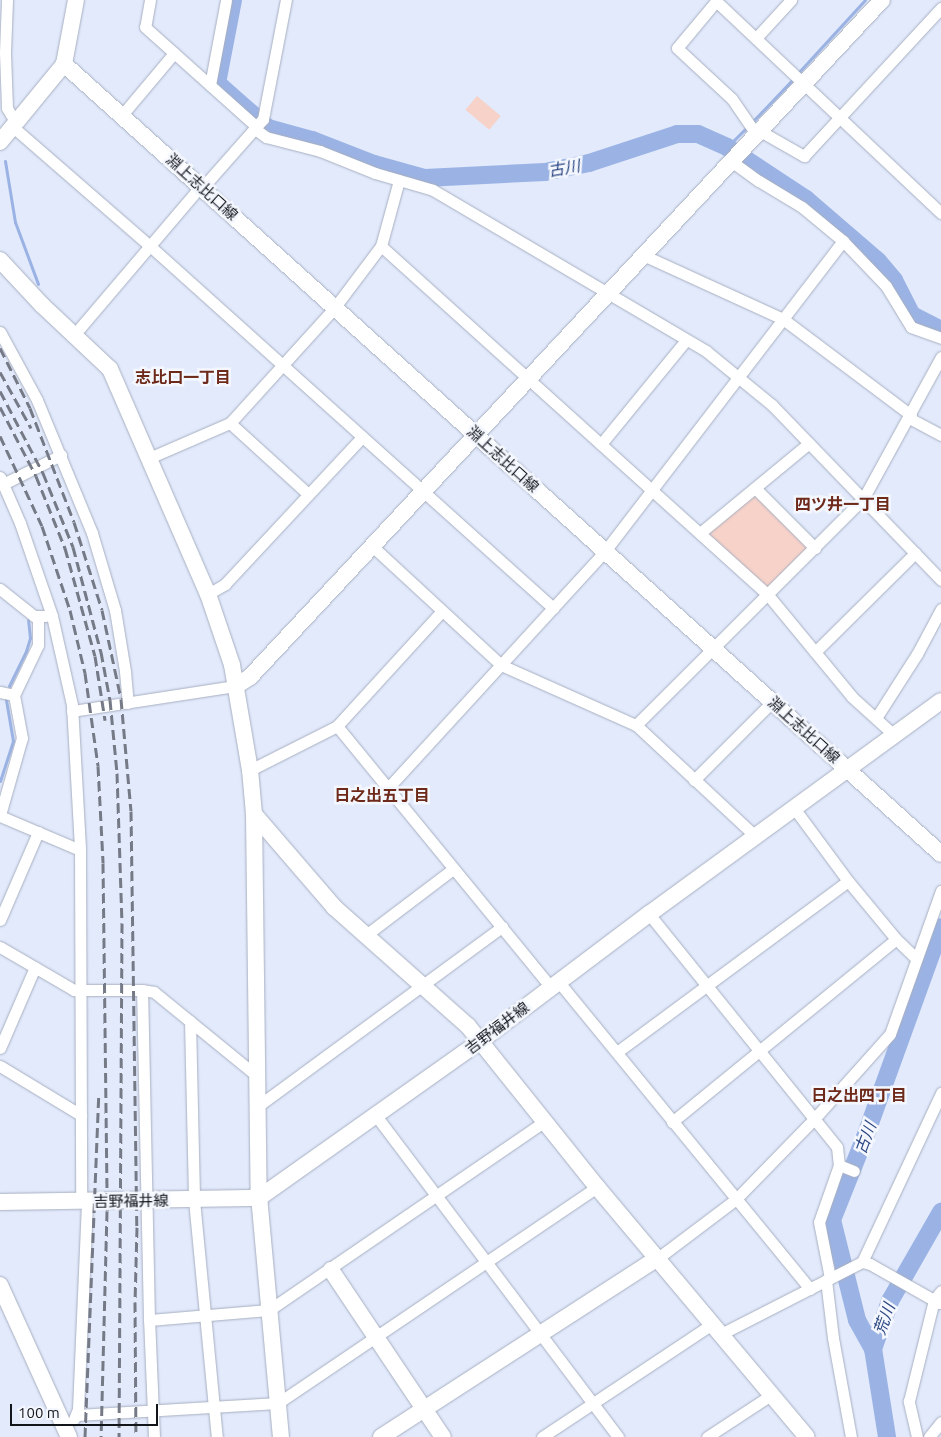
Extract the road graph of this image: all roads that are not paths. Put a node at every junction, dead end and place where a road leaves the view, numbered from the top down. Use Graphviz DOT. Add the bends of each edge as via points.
graph roads {
  1 [pos="7,0"];
  2 [pos="76,0"];
  3 [pos="150,0"];
  4 [pos="226,0"];
  5 [pos="286,0"];
  6 [pos="716,0"];
  7 [pos="791,0"];
  8 [pos="882,0"];
  9 [pos="941,8"];
  10 [pos="756,38"];
  11 [pos="2,53"];
  12 [pos="174,53"];
  13 [pos="64,64"];
  14 [pos="804,83"];
  15 [pos="210,84"];
  16 [pos="122,115"];
  17 [pos="840,117"];
  18 [pos="14,125"];
  19 [pos="256,128"];
  20 [pos="758,133"];
  21 [pos="0,142"];
  22 [pos="732,161"];
  23 [pos="399,180"];
  24 [pos="202,187"];
  25 [pos="941,213"];
  26 [pos="843,241"];
  27 [pos="150,246"];
  28 [pos="381,246"];
  29 [pos="643,256"];
  30 [pos="0,260"];
  31 [pos="606,294"];
  32 [pos="335,307"];
  33 [pos="783,319"];
  34 [pos="0,332"];
  35 [pos="74,335"];
  36 [pos="941,338"];
  37 [pos="686,340"];
  38 [pos="941,357"];
  39 [pos="282,365"];
  40 [pos="739,376"];
  41 [pos="528,378"];
  42 [pos="910,416"];
  43 [pos="230,423"];
  44 [pos="476,434"];
  45 [pos="941,435"];
  46 [pos="362,437"];
  47 [pos="809,443"];
  48 [pos="601,444"];
  49 [pos="61,456"];
  50 [pos="149,458"];
  51 [pos="1,481"];
  52 [pos="755,488"];
  53 [pos="652,490"];
  54 [pos="422,491"];
  55 [pos="308,494"];
  56 [pos="863,499"];
  57 [pos="700,533"];
  58 [pos="371,545"];
  59 [pos="815,548"];
  60 [pos="605,551"];
  61 [pos="915,553"];
  62 [pos="941,580"];
  63 [pos="0,589"];
  64 [pos="208,594"];
  65 [pos="768,595"];
  66 [pos="554,608"];
  67 [pos="941,609"];
  68 [pos="442,612"];
  69 [pos="38,616"];
  70 [pos="52,616"];
  71 [pos="714,650"];
  72 [pos="815,652"];
  73 [pos="501,665"];
  74 [pos="236,686"];
  75 [pos="0,692"];
  76 [pos="14,695"];
  77 [pos="941,701"];
  78 [pos="772,702"];
  79 [pos="128,703"];
  80 [pos="72,712"];
  81 [pos="876,718"];
  82 [pos="636,725"];
  83 [pos="337,726"];
  84 [pos="894,735"];
  85 [pos="848,769"];
  86 [pos="250,770"];
  87 [pos="694,780"];
  88 [pos="387,789"];
  89 [pos="794,808"];
  90 [pos="254,814"];
  91 [pos="0,815"];
  92 [pos="38,832"];
  93 [pos="756,837"];
  94 [pos="80,850"];
  95 [pos="941,854"];
  96 [pos="453,868"];
  97 [pos="848,880"];
  98 [pos="941,891"];
  99 [pos="649,914"];
  100 [pos="0,920"];
  101 [pos="502,927"];
  102 [pos="366,935"];
  103 [pos="896,939"];
  104 [pos="0,947"];
  105 [pos="916,958"];
  106 [pos="35,967"];
  107 [pos="555,984"];
  108 [pos="707,986"];
  109 [pos="424,987"];
  110 [pos="142,990"];
  111 [pos="80,991"];
  112 [pos="190,1021"];
  113 [pos="479,1042"];
  114 [pos="0,1048"];
  115 [pos="617,1052"];
  116 [pos="759,1052"];
  117 [pos="0,1066"];
  118 [pos="257,1076"];
  119 [pos="941,1093"];
  120 [pos="258,1106"];
  121 [pos="81,1114"];
  122 [pos="376,1116"];
  123 [pos="814,1119"];
  124 [pos="544,1122"];
  125 [pos="672,1122"];
  126 [pos="597,1187"];
  127 [pos="260,1196"];
  128 [pos="436,1196"];
  129 [pos="194,1200"];
  130 [pos="735,1200"];
  131 [pos="84,1201"];
  132 [pos="146,1201"];
  133 [pos="0,1202"];
  134 [pos="658,1258"];
  135 [pos="486,1262"];
  136 [pos="857,1264"];
  137 [pos="331,1270"];
  138 [pos="831,1278"];
  139 [pos="0,1285"];
  140 [pos="810,1289"];
  141 [pos="939,1298"];
  142 [pos="269,1310"];
  143 [pos="206,1316"];
  144 [pos="148,1320"];
  145 [pos="717,1329"];
  146 [pos="540,1334"];
  147 [pos="376,1336"];
  148 [pos="771,1395"];
  149 [pos="278,1403"];
  150 [pos="592,1403"];
  151 [pos="214,1407"];
  152 [pos="425,1409"];
  153 [pos="153,1411"];
  154 [pos="77,1415"];
  155 [pos="941,1422"];
  156 [pos="66,1431"];
  157 [pos="154,1437"];
  158 [pos="217,1437"];
  159 [pos="281,1437"];
  160 [pos="381,1437"];
  161 [pos="443,1437"];
  162 [pos="542,1437"];
  163 [pos="618,1437"];
  164 [pos="707,1437"];
  165 [pos="807,1437"];
  166 [pos="851,1437"];
  167 [pos="917,1437"];
  168 [pos="929,1437"];
  1 -- 11 [label="street"];
  2 -- 13 [label="street"];
  3 -- 12 [label="street" via="145,27"];
  4 -- 15 [label="street"];
  5 -- 19 [label="street" via="263,119"];
  6 -- 10 [label="street"];
  6 -- 20 [label="street" via="677,48 732,99"];
  7 -- 10 [label="street"];
  8 -- 14 [label="street"];
  9 -- 17 [label="street"];
  10 -- 14 [label="street"];
  11 -- 18 [label="street" via="8,108"];
  12 -- 15 [label="street"];
  12 -- 16 [label="street"];
  13 -- 16 [label="street, 淵上志比口線"];
  13 -- 18 [label="street"];
  14 -- 17 [label="street"];
  14 -- 20 [label="street"];
  15 -- 19 [label="street"];
  16 -- 24 [label="street, 淵上志比口線"];
  17 -- 20 [label="street" via="804,156"];
  17 -- 25 [label="street"];
  18 -- 21 [label="street"];
  18 -- 27 [label="street"];
  19 -- 23 [label="street" via="266,137 320,151"];
  19 -- 24 [label="street"];
  20 -- 22 [label="street"];
  22 -- 26 [label="street" via="802,207"];
  22 -- 29 [label="street"];
  23 -- 28 [label="street"];
  23 -- 31 [label="street" via="433,190"];
  24 -- 27 [label="street"];
  24 -- 32 [label="street, 淵上志比口線"];
  26 -- 33 [label="street"];
  26 -- 36 [label="street" via="886,286 911,327"];
  27 -- 35 [label="street"];
  27 -- 39 [label="street"];
  28 -- 32 [label="street"];
  28 -- 41 [label="street"];
  29 -- 31 [label="street"];
  29 -- 33 [label="street"];
  30 -- 35 [label="street"];
  31 -- 37 [label="street"];
  31 -- 41 [label="street"];
  32 -- 39 [label="street"];
  32 -- 44 [label="street, 淵上志比口線"];
  33 -- 40 [label="street"];
  33 -- 42 [label="street"];
  34 -- 49 [label="street" via="37,400"];
  35 -- 50 [label="street" via="110,369"];
  37 -- 40 [label="street"];
  37 -- 48 [label="street"];
  38 -- 42 [label="street"];
  39 -- 43 [label="street"];
  39 -- 46 [label="street"];
  40 -- 47 [label="street" via="772,404"];
  40 -- 53 [label="street"];
  41 -- 44 [label="street"];
  41 -- 48 [label="street"];
  42 -- 45 [label="street"];
  42 -- 56 [label="street"];
  43 -- 50 [label="street"];
  43 -- 55 [label="street"];
  44 -- 54 [label="street"];
  44 -- 60 [label="street, 淵上志比口線"];
  46 -- 54 [label="street"];
  46 -- 55 [label="street"];
  47 -- 52 [label="street"];
  47 -- 56 [label="street"];
  48 -- 53 [label="street"];
  49 -- 51 [label="street"];
  49 -- 79 [label="street" via="92,532 107,581 121,640"];
  50 -- 64 [label="street"];
  51 -- 70 [label="street" via="20,523"];
  52 -- 57 [label="street"];
  52 -- 59 [label="street"];
  53 -- 57 [label="street"];
  53 -- 60 [label="street"];
  54 -- 58 [label="street"];
  54 -- 66 [label="street"];
  55 -- 64 [label="street" via="224,584"];
  56 -- 59 [label="street"];
  56 -- 61 [label="street"];
  57 -- 65 [label="street"];
  58 -- 68 [label="street"];
  58 -- 74 [label="street" via="250,676"];
  59 -- 65 [label="street"];
  60 -- 66 [label="street"];
  60 -- 71 [label="street, 淵上志比口線"];
  61 -- 62 [label="street"];
  61 -- 72 [label="street"];
  63 -- 69 [label="street"];
  64 -- 74 [label="street"];
  65 -- 71 [label="street"];
  65 -- 72 [label="street"];
  66 -- 73 [label="street"];
  67 -- 81 [label="street"];
  68 -- 73 [label="street"];
  68 -- 83 [label="street"];
  69 -- 70 [label="street"];
  69 -- 76 [label="street" via="38,645"];
  70 -- 80 [label="street"];
  71 -- 78 [label="street, 淵上志比口線"];
  71 -- 82 [label="street"];
  72 -- 81 [label="street" via="852,697"];
  73 -- 82 [label="street"];
  73 -- 88 [label="street"];
  74 -- 79 [label="street"];
  74 -- 86 [label="street"];
  75 -- 76 [label="street"];
  76 -- 91 [label="street" via="22,738"];
  77 -- 84 [label="street, 吉野福井線"];
  78 -- 85 [label="street, 淵上志比口線"];
  78 -- 87 [label="street"];
  79 -- 80 [label="street"];
  80 -- 94 [label="street"];
  81 -- 84 [label="street"];
  82 -- 87 [label="street"];
  83 -- 86 [label="street"];
  83 -- 88 [label="street"];
  84 -- 85 [label="street, 吉野福井線"];
  85 -- 89 [label="street, 吉野福井線"];
  85 -- 95 [label="street, 淵上志比口線"];
  86 -- 90 [label="street"];
  87 -- 93 [label="street"];
  88 -- 96 [label="street"];
  89 -- 93 [label="street, 吉野福井線"];
  89 -- 97 [label="street"];
  90 -- 102 [label="street" via="334,907"];
  90 -- 118 [label="street"];
  91 -- 92 [label="street"];
  92 -- 94 [label="street"];
  92 -- 100 [label="street"];
  93 -- 99 [label="street, 吉野福井線"];
  94 -- 111 [label="street"];
  96 -- 101 [label="street"];
  96 -- 102 [label="street"];
  97 -- 103 [label="street"];
  97 -- 108 [label="street"];
  98 -- 105 [label="street"];
  99 -- 107 [label="street, 吉野福井線"];
  99 -- 108 [label="street"];
  101 -- 107 [label="street"];
  101 -- 109 [label="street"];
  102 -- 109 [label="street"];
  103 -- 105 [label="street"];
  103 -- 116 [label="street"];
  104 -- 106 [label="street"];
  105 -- 123 [label="street" via="890,1034"];
  106 -- 111 [label="street"];
  106 -- 114 [label="street"];
  107 -- 113 [label="street, 吉野福井線"];
  107 -- 115 [label="street"];
  108 -- 115 [label="street"];
  108 -- 116 [label="street"];
  109 -- 113 [label="street" via="468,1026"];
  109 -- 120 [label="street"];
  110 -- 111 [label="street"];
  110 -- 112 [label="street" via="152,990"];
  110 -- 132 [label="street"];
  111 -- 121 [label="street"];
  112 -- 118 [label="street"];
  112 -- 129 [label="street"];
  113 -- 122 [label="street, 吉野福井線"];
  113 -- 124 [label="street"];
  115 -- 125 [label="street"];
  116 -- 123 [label="street"];
  116 -- 125 [label="street"];
  117 -- 121 [label="street"];
  118 -- 120 [label="street"];
  119 -- 136 [label="street"];
  120 -- 127 [label="street"];
  121 -- 131 [label="street"];
  122 -- 127 [label="street, 吉野福井線"];
  122 -- 128 [label="street"];
  123 -- 130 [label="street"];
  123 -- 138 [label="street" via="837,1147 846,1168 819,1222"];
  124 -- 126 [label="street"];
  124 -- 128 [label="street"];
  125 -- 130 [label="street"];
  126 -- 134 [label="street"];
  126 -- 135 [label="street"];
  127 -- 129 [label="street, 吉野福井線"];
  127 -- 142 [label="street"];
  128 -- 135 [label="street"];
  128 -- 137 [label="street"];
  129 -- 132 [label="street, 吉野福井線"];
  129 -- 143 [label="street"];
  130 -- 134 [label="street"];
  130 -- 140 [label="street"];
  131 -- 132 [label="street, 吉野福井線"];
  131 -- 133 [label="street, 吉野福井線"];
  131 -- 154 [label="street"];
  132 -- 144 [label="street"];
  134 -- 145 [label="street"];
  134 -- 146 [label="street"];
  135 -- 146 [label="street"];
  135 -- 147 [label="street"];
  136 -- 138 [label="street"];
  136 -- 141 [label="street" via="880,1270"];
  137 -- 142 [label="street"];
  137 -- 147 [label="street"];
  138 -- 140 [label="street"];
  138 -- 166 [label="street" via="834,1338"];
  139 -- 156 [label="street"];
  140 -- 145 [label="street"];
  141 -- 167 [label="street" via="909,1401"];
  142 -- 143 [label="street"];
  142 -- 149 [label="street"];
  143 -- 144 [label="street"];
  143 -- 151 [label="street"];
  144 -- 153 [label="street"];
  145 -- 148 [label="street"];
  145 -- 150 [label="street"];
  146 -- 150 [label="street"];
  146 -- 152 [label="street"];
  147 -- 149 [label="street"];
  147 -- 152 [label="street"];
  148 -- 164 [label="street"];
  148 -- 165 [label="street"];
  149 -- 151 [label="street"];
  149 -- 159 [label="street"];
  150 -- 162 [label="street"];
  150 -- 163 [label="street"];
  151 -- 153 [label="street"];
  151 -- 158 [label="street"];
  152 -- 160 [label="street"];
  152 -- 161 [label="street"];
  153 -- 154 [label="street"];
  153 -- 157 [label="street"];
  154 -- 156 [label="street"];
  155 -- 168 [label="street"];
}
